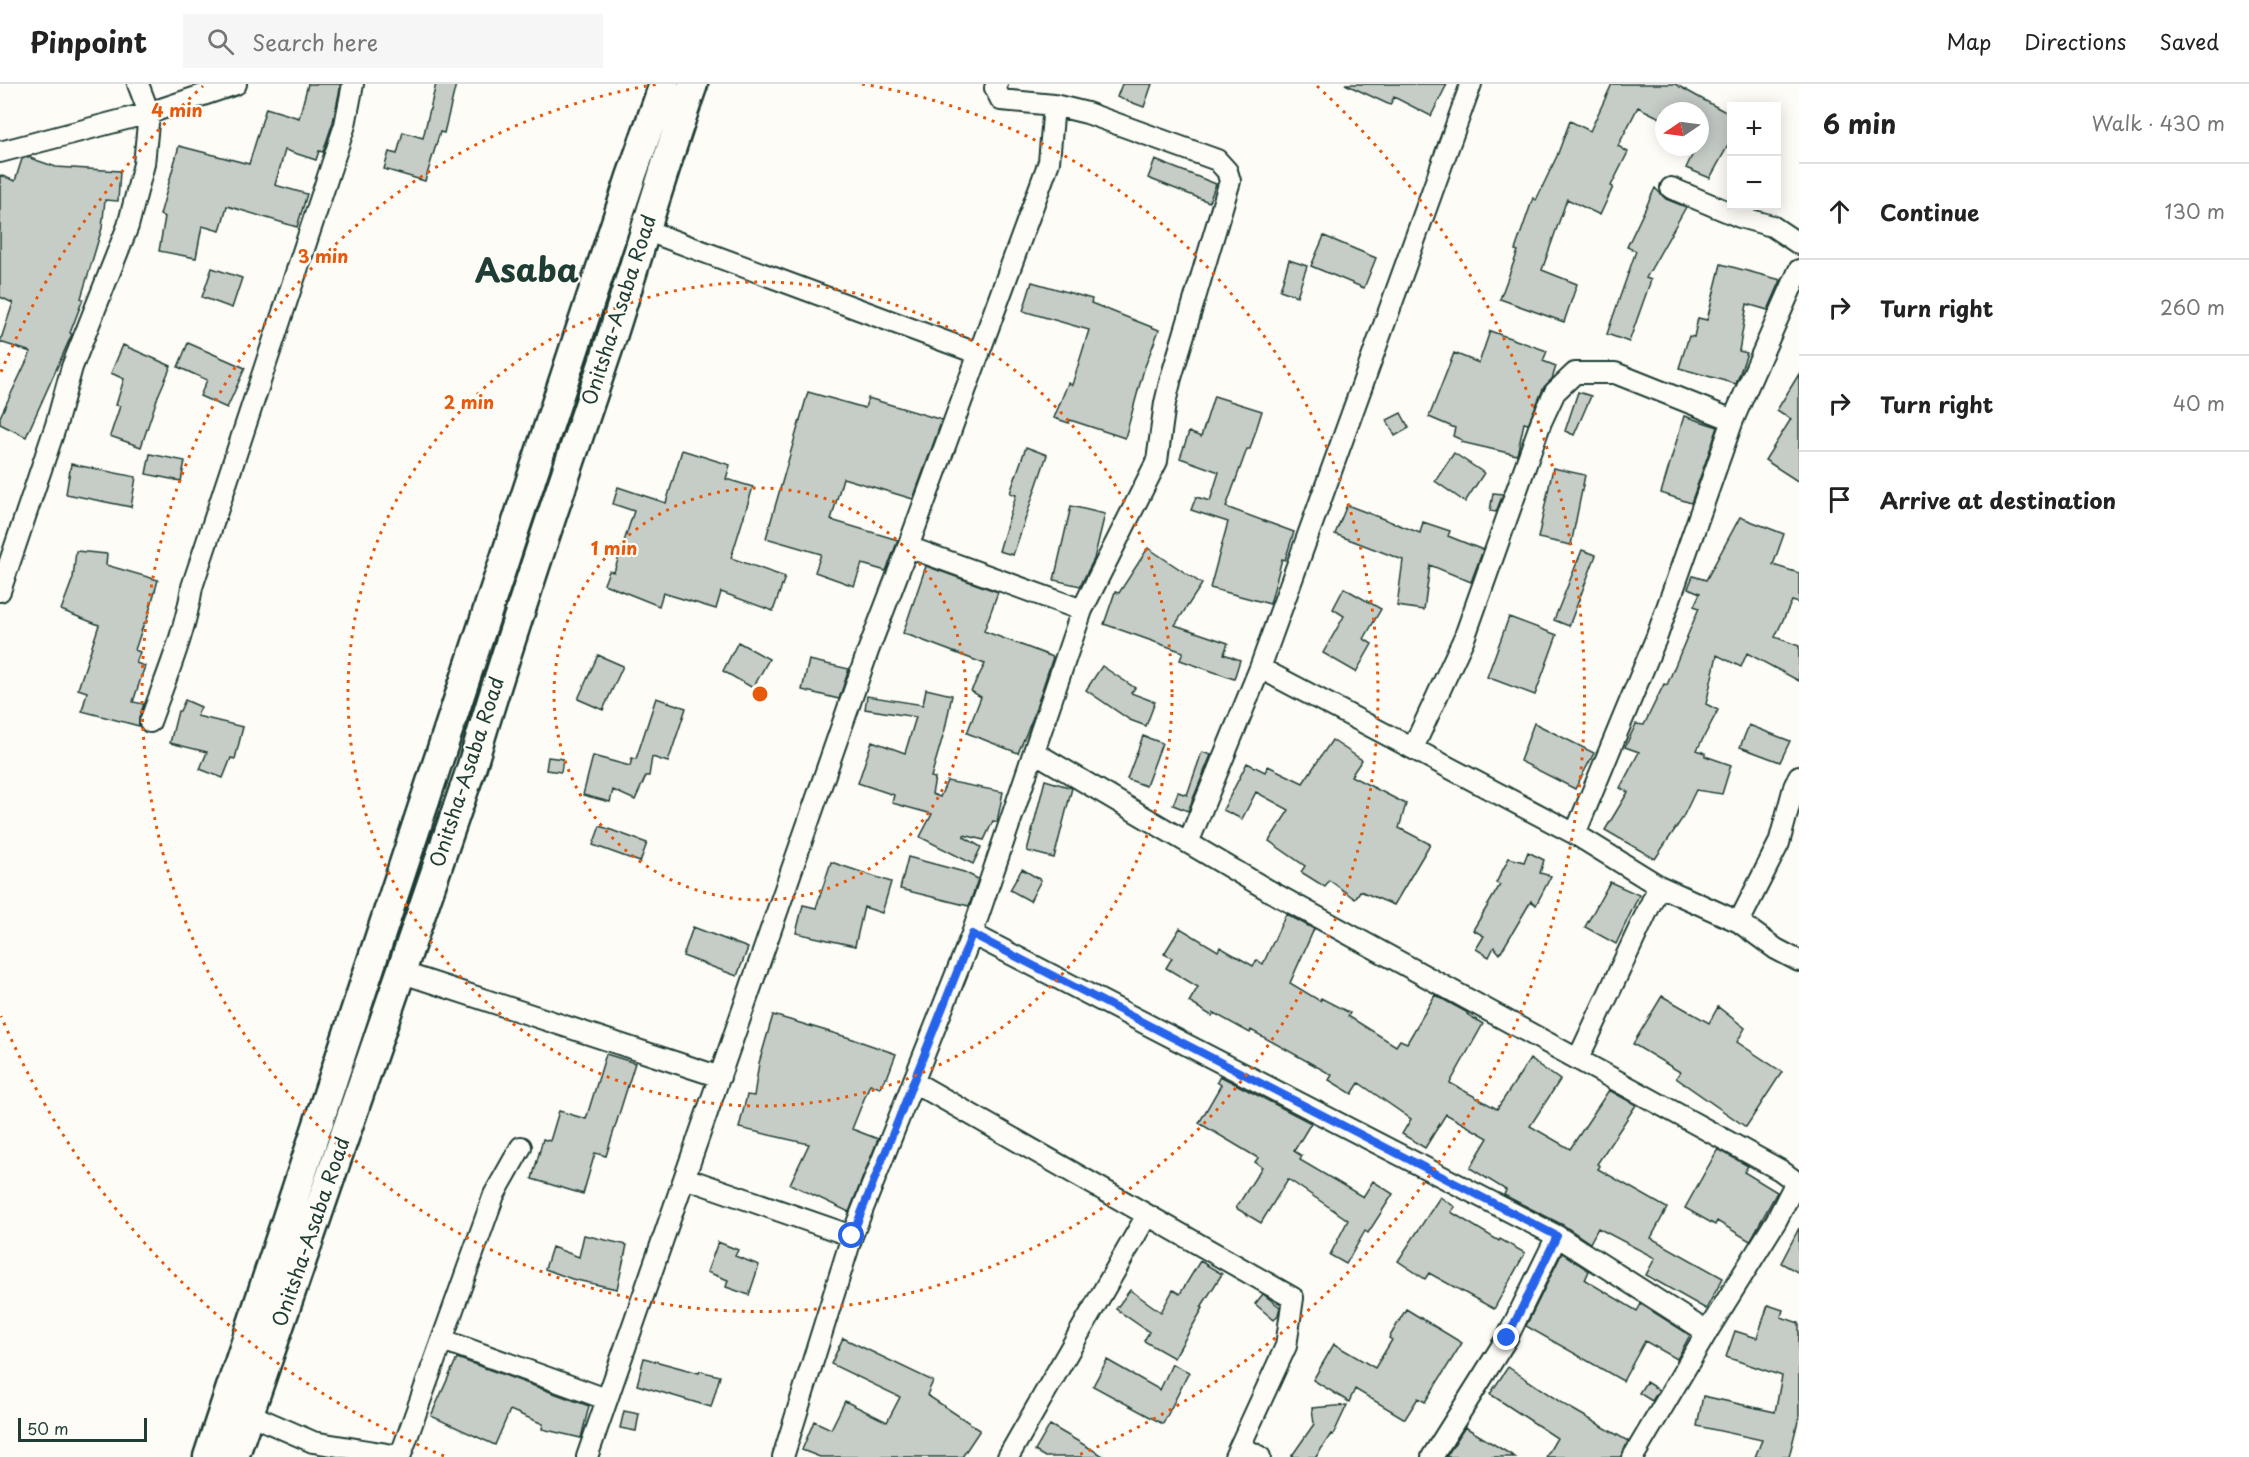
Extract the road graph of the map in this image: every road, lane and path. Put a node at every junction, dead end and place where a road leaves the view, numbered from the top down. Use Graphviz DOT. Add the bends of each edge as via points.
graph roads {
  1 [pos="138,84"];
  2 [pos="236,84"];
  3 [pos="353,84"];
  4 [pos="664,84"];
  5 [pos="693,84"];
  6 [pos="997,84"];
  7 [pos="1471,84"];
  8 [pos="1054,105"];
  9 [pos="149,112"];
  10 [pos="0,152"];
  11 [pos="1671,188"];
  12 [pos="645,230"];
  13 [pos="1799,244"];
  14 [pos="1799,270"];
  15 [pos="979,354"];
  16 [pos="1733,420"];
  17 [pos="908,547"];
  18 [pos="496,589"];
  19 [pos="0,591"];
  20 [pos="527,592"];
  21 [pos="1082,610"];
  22 [pos="1260,668"];
  23 [pos="150,722"];
  24 [pos="1413,748"];
  25 [pos="1034,752"];
  26 [pos="1799,776"];
  27 [pos="1575,834"];
  28 [pos="1188,843"];
  29 [pos="1659,886"];
  30 [pos="1739,922"];
  31 [pos="972,934"];
  32 [pos="1799,961"];
  33 [pos="400,972"];
  34 [pos="1578,1059"];
  35 [pos="720,1077"];
  36 [pos="914,1083"];
  37 [pos="521,1147"];
  38 [pos="685,1178"];
  39 [pos="1797,1183"];
  40 [pos="1147,1215"];
  41 [pos="852,1236"];
  42 [pos="1557,1236"];
  43 [pos="1707,1332"];
  44 [pos="443,1340"];
  45 [pos="606,1399"];
  46 [pos="249,1414"];
  47 [pos="1238,1451"];
  48 [pos="208,1457"];
  49 [pos="234,1457"];
  50 [pos="400,1457"];
  51 [pos="587,1457"];
  52 [pos="783,1457"];
  53 [pos="1008,1457"];
  54 [pos="1260,1457"];
  55 [pos="1432,1457"];
  56 [pos="1633,1457"];
  1 -- 9 [label="street"];
  2 -- 9 [label="street"];
  3 -- 23 [label="street" via="345,125 192,587 185,626"];
  4 -- 18 [label="highway"];
  5 -- 12 [label="highway, Onitsha-Asaba Road"];
  6 -- 8 [label="street" via="1001,100"];
  7 -- 22 [label="street"];
  8 -- 15 [label="street" via="1049,162"];
  8 -- 21 [label="street" via="1217,160 1227,171 1230,182 1171,378 1157,461"];
  9 -- 10 [label="street"];
  9 -- 19 [label="street" via="144,164 128,226 72,367"];
  11 -- 13 [label="street" via="1772,226"];
  12 -- 15 [label="street"];
  12 -- 20 [label="highway, Onitsha-Asaba Road"];
  14 -- 16 [label="street"];
  15 -- 17 [label="street"];
  16 -- 24 [label="street" via="1615,373 1575,373 1555,392 1466,636"];
  16 -- 27 [label="street" via="1657,636"];
  17 -- 21 [label="street"];
  17 -- 35 [label="street"];
  18 -- 20 [label="highway"];
  18 -- 48 [label="highway"];
  20 -- 33 [label="highway, Onitsha-Asaba Road"];
  21 -- 25 [label="street"];
  22 -- 24 [label="street"];
  22 -- 28 [label="street"];
  24 -- 27 [label="street"];
  25 -- 28 [label="street"];
  25 -- 31 [label="street"];
  26 -- 30 [label="street" via="1779,843"];
  27 -- 29 [label="street"];
  28 -- 34 [label="street"];
  29 -- 30 [label="street"];
  29 -- 34 [label="street"];
  30 -- 32 [label="street"];
  31 -- 36 [label="street"];
  31 -- 42 [label="street"];
  33 -- 35 [label="street"];
  33 -- 46 [label="highway, Onitsha-Asaba Road"];
  34 -- 39 [label="street"];
  35 -- 38 [label="street"];
  36 -- 40 [label="street"];
  36 -- 41 [label="street"];
  37 -- 44 [label="street" via="494,1195"];
  38 -- 41 [label="street"];
  38 -- 45 [label="street"];
  39 -- 43 [label="street"];
  40 -- 47 [label="street" via="1293,1298 1286,1346"];
  40 -- 53 [label="street"];
  41 -- 52 [label="street"];
  42 -- 43 [label="street"];
  42 -- 55 [label="street" via="1507,1338"];
  43 -- 56 [label="street"];
  44 -- 45 [label="street"];
  44 -- 50 [label="street"];
  45 -- 51 [label="street"];
  46 -- 49 [label="highway, Onitsha-Asaba Road"];
  46 -- 50 [label="street" via="313,1442"];
  47 -- 54 [label="street"];
}
